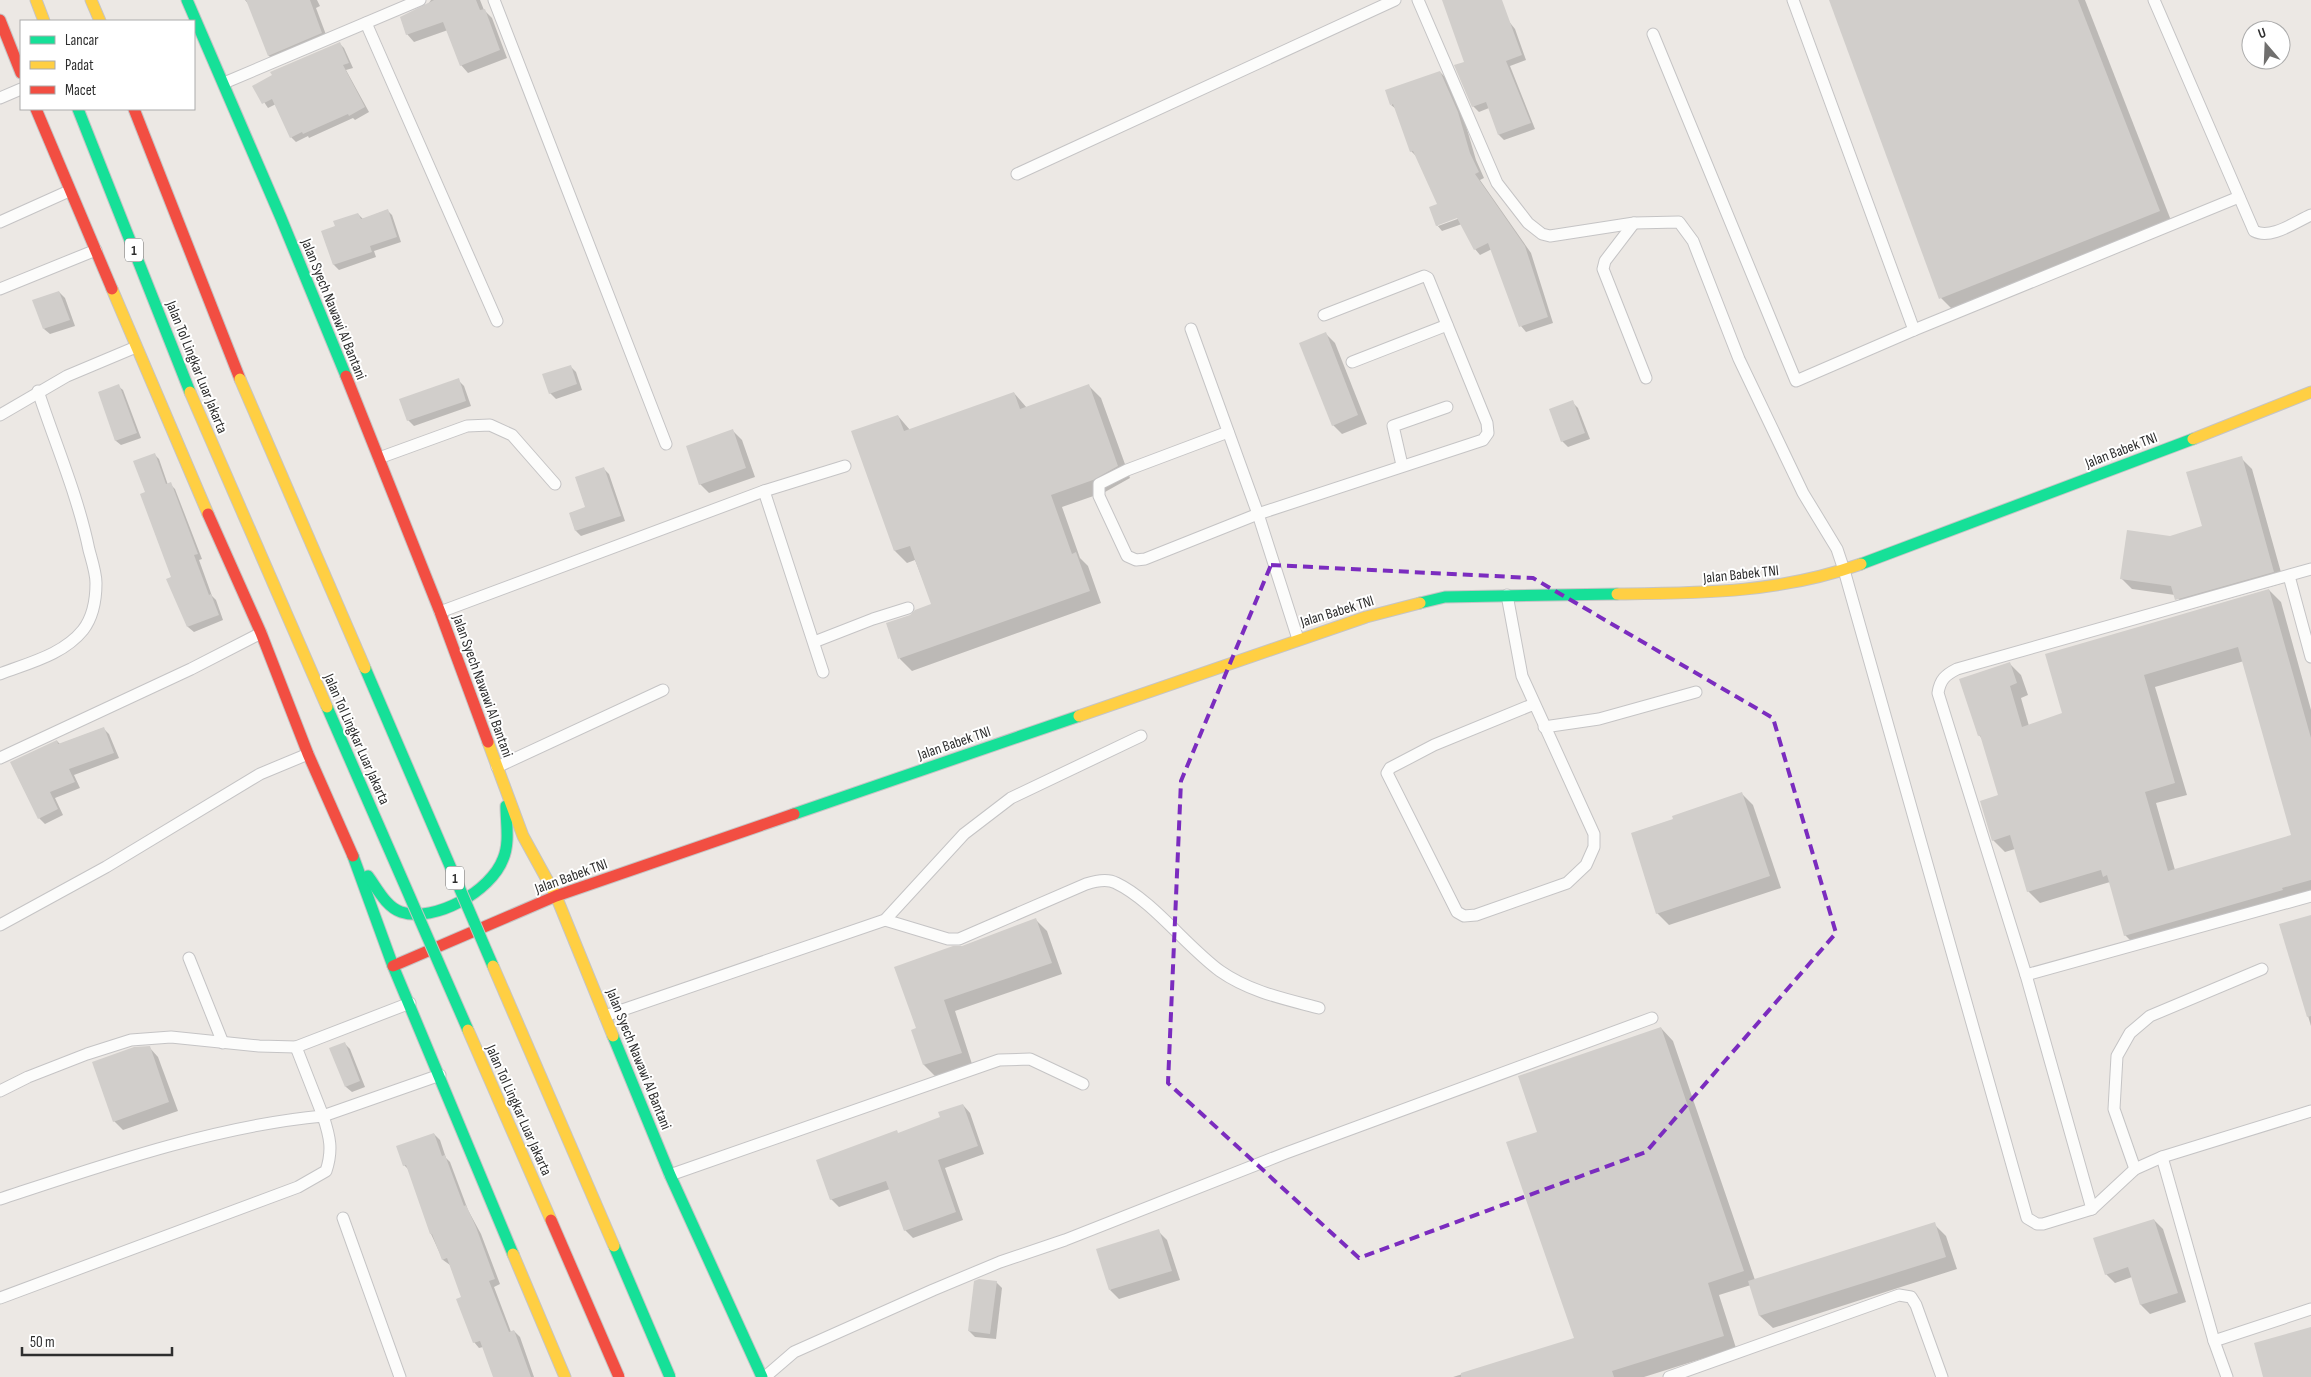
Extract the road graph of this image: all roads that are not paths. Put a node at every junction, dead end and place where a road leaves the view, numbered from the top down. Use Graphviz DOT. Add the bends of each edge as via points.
graph roads {
  1 [pos="36,0"];
  2 [pos="92,0"];
  3 [pos="187,0"];
  4 [pos="420,0"];
  5 [pos="494,0"];
  6 [pos="1395,0"];
  7 [pos="1418,0"];
  8 [pos="1793,0"];
  9 [pos="2154,0"];
  10 [pos="0,20"];
  11 [pos="44,20"];
  12 [pos="100,20"];
  13 [pos="366,23"];
  14 [pos="1653,34"];
  15 [pos="20,70"];
  16 [pos="224,83"];
  17 [pos="20,89"];
  18 [pos="0,98"];
  19 [pos="36,110"];
  20 [pos="78,110"];
  21 [pos="134,110"];
  22 [pos="1017,174"];
  23 [pos="69,191"];
  24 [pos="2239,197"];
  25 [pos="2311,215"];
  26 [pos="0,222"];
  27 [pos="1634,223"];
  28 [pos="96,250"];
  29 [pos="0,288"];
  30 [pos="1324,315"];
  31 [pos="497,321"];
  32 [pos="1447,325"];
  33 [pos="1191,329"];
  34 [pos="1914,330"];
  35 [pos="136,347"];
  36 [pos="1352,362"];
  37 [pos="1646,378"];
  38 [pos="38,391"];
  39 [pos="2311,392"];
  40 [pos="1446,407"];
  41 [pos="0,415"];
  42 [pos="1228,432"];
  43 [pos="666,444"];
  44 [pos="379,458"];
  45 [pos="1402,465"];
  46 [pos="845,466"];
  47 [pos="555,484"];
  48 [pos="764,491"];
  49 [pos="1258,514"];
  50 [pos="2311,569"];
  51 [pos="1844,570"];
  52 [pos="2289,576"];
  53 [pos="1507,595"];
  54 [pos="908,608"];
  55 [pos="440,612"];
  56 [pos="261,632"];
  57 [pos="1298,639"];
  58 [pos="814,642"];
  59 [pos="2311,657"];
  60 [pos="823,672"];
  61 [pos="0,674"];
  62 [pos="663,690"];
  63 [pos="1696,692"];
  64 [pos="1534,704"];
  65 [pos="1544,727"];
  66 [pos="1141,736"];
  67 [pos="308,754"];
  68 [pos="0,758"];
  69 [pos="497,767"];
  70 [pos="506,792"];
  71 [pos="354,859"];
  72 [pos="556,896"];
  73 [pos="2311,896"];
  74 [pos="885,920"];
  75 [pos="0,925"];
  76 [pos="189,958"];
  77 [pos="393,966"];
  78 [pos="2262,969"];
  79 [pos="2026,975"];
  80 [pos="410,1003"];
  81 [pos="1319,1008"];
  82 [pos="605,1016"];
  83 [pos="1652,1018"];
  84 [pos="222,1042"];
  85 [pos="296,1047"];
  86 [pos="440,1075"];
  87 [pos="1083,1084"];
  88 [pos="0,1091"];
  89 [pos="2311,1110"];
  90 [pos="323,1116"];
  91 [pos="2162,1157"];
  92 [pos="2135,1168"];
  93 [pos="670,1175"];
  94 [pos="0,1199"];
  95 [pos="2092,1209"];
  96 [pos="343,1218"];
  97 [pos="0,1298"];
  98 [pos="2311,1309"];
  99 [pos="2214,1341"];
  100 [pos="400,1377"];
  101 [pos="565,1377"];
  102 [pos="619,1377"];
  103 [pos="670,1377"];
  104 [pos="764,1377"];
  105 [pos="1668,1377"];
  106 [pos="1942,1377"];
  107 [pos="2227,1377"];
  1 -- 11 [label="main road"];
  2 -- 12 [label="main road"];
  3 -- 16 [label="main road, Jalan Syech Nawawi Al Bantani"];
  4 -- 13 [label="lane"];
  5 -- 43 [label="lane"];
  6 -- 22 [label="lane"];
  7 -- 27 [label="lane" via="1497,183 1528,223 1550,236"];
  8 -- 34 [label="lane"];
  9 -- 24 [label="lane"];
  10 -- 15 [label="main road"];
  13 -- 16 [label="lane"];
  13 -- 31 [label="lane"];
  14 -- 34 [label="lane" via="1796,382"];
  16 -- 44 [label="main road, Jalan Syech Nawawi Al Bantani"];
  17 -- 18 [label="lane"];
  19 -- 23 [label="main road"];
  20 -- 102 [label="main road, Jalan Tol Lingkar Luar Jakarta / 1, bridge" via="190,392"];
  21 -- 103 [label="main road, 1, bridge" via="240,379"];
  23 -- 26 [label="lane"];
  23 -- 28 [label="main road"];
  24 -- 25 [label="lane" via="2254,231 2259,234 2269,234"];
  24 -- 34 [label="lane"];
  27 -- 37 [label="lane" via="1603,269"];
  27 -- 51 [label="lane" via="1679,222 1687,230 1739,359 1804,493 1837,549"];
  28 -- 29 [label="lane"];
  28 -- 35 [label="main road"];
  30 -- 32 [label="lane" via="1424,276"];
  32 -- 36 [label="lane"];
  32 -- 45 [label="lane" via="1487,423 1488,433 1483,440"];
  33 -- 42 [label="lane"];
  35 -- 38 [label="lane"];
  35 -- 56 [label="main road"];
  38 -- 41 [label="lane"];
  38 -- 61 [label="lane" via="86,534 96,582 95,600 91,617 69,642 54,653"];
  39 -- 51 [label="main road, Jalan Babek TNI"];
  40 -- 45 [label="lane" via="1393,426"];
  42 -- 49 [label="lane"];
  42 -- 49 [label="lane" via="1104,480 1099,484 1099,496 1127,556 1136,560 1146,559"];
  44 -- 47 [label="lane" via="467,426 490,425 512,435"];
  44 -- 55 [label="main road, Jalan Syech Nawawi Al Bantani"];
  45 -- 49 [label="lane"];
  46 -- 48 [label="lane"];
  48 -- 55 [label="lane"];
  48 -- 58 [label="lane"];
  49 -- 57 [label="lane"];
  50 -- 52 [label="lane"];
  51 -- 53 [label="main road, Jalan Babek TNI" via="1782,586 1715,593"];
  51 -- 95 [label="lane" via="2026,1214 2036,1224"];
  52 -- 59 [label="lane"];
  52 -- 79 [label="lane" via="1957,669 1942,678 1938,693"];
  53 -- 57 [label="main road, Jalan Babek TNI" via="1445,597 1366,616"];
  53 -- 64 [label="lane" via="1522,676"];
  54 -- 58 [label="lane"];
  55 -- 69 [label="main road, Jalan Syech Nawawi Al Bantani"];
  56 -- 67 [label="main road"];
  56 -- 68 [label="lane" via="191,669"];
  57 -- 72 [label="main road, Jalan Babek TNI"];
  58 -- 60 [label="lane"];
  62 -- 69 [label="lane"];
  63 -- 65 [label="lane" via="1598,719"];
  64 -- 65 [label="lane"];
  64 -- 65 [label="lane" via="1434,745 1390,768 1387,773 1457,912 1464,916 1476,915 1567,883 1586,865 1594,847 1594,834"];
  66 -- 74 [label="lane" via="1012,798 964,834"];
  67 -- 71 [label="main road"];
  67 -- 75 [label="lane" via="260,774 106,867"];
  69 -- 70 [label="main road, Jalan Syech Nawawi Al Bantani"];
  70 -- 71 [label="main road" via="506,839 504,858 498,872 482,889 453,906 414,915 400,912"];
  70 -- 72 [label="main road, Jalan Syech Nawawi Al Bantani" via="523,836"];
  71 -- 77 [label="main road"];
  72 -- 77 [label="main road, Jalan Babek TNI"];
  72 -- 82 [label="main road, Jalan Syech Nawawi Al Bantani"];
  73 -- 79 [label="lane"];
  74 -- 81 [label="lane" via="959,939 1086,884 1098,880 1114,882 1136,896 1220,971 1260,992"];
  74 -- 82 [label="lane"];
  76 -- 84 [label="lane"];
  77 -- 80 [label="main road"];
  78 -- 92 [label="lane" via="2150,1016 2130,1032 2117,1056 2114,1109"];
  79 -- 95 [label="lane"];
  80 -- 85 [label="lane"];
  80 -- 86 [label="main road"];
  82 -- 93 [label="main road, Jalan Syech Nawawi Al Bantani"];
  83 -- 104 [label="lane" via="992,1266 794,1352"];
  84 -- 85 [label="lane"];
  84 -- 88 [label="lane" via="171,1037 131,1040 87,1054"];
  85 -- 90 [label="lane"];
  86 -- 90 [label="lane"];
  86 -- 101 [label="main road"];
  87 -- 93 [label="lane" via="1030,1058 999,1060"];
  89 -- 91 [label="lane"];
  90 -- 94 [label="lane" via="284,1120 162,1148"];
  90 -- 97 [label="lane" via="332,1150 326,1171 298,1187"];
  91 -- 92 [label="lane"];
  91 -- 99 [label="lane"];
  92 -- 95 [label="lane"];
  93 -- 104 [label="main road, Jalan Syech Nawawi Al Bantani"];
  96 -- 100 [label="lane"];
  98 -- 99 [label="lane"];
  99 -- 107 [label="lane"];
  105 -- 106 [label="lane" via="1899,1295 1911,1297 1916,1305"];
}
